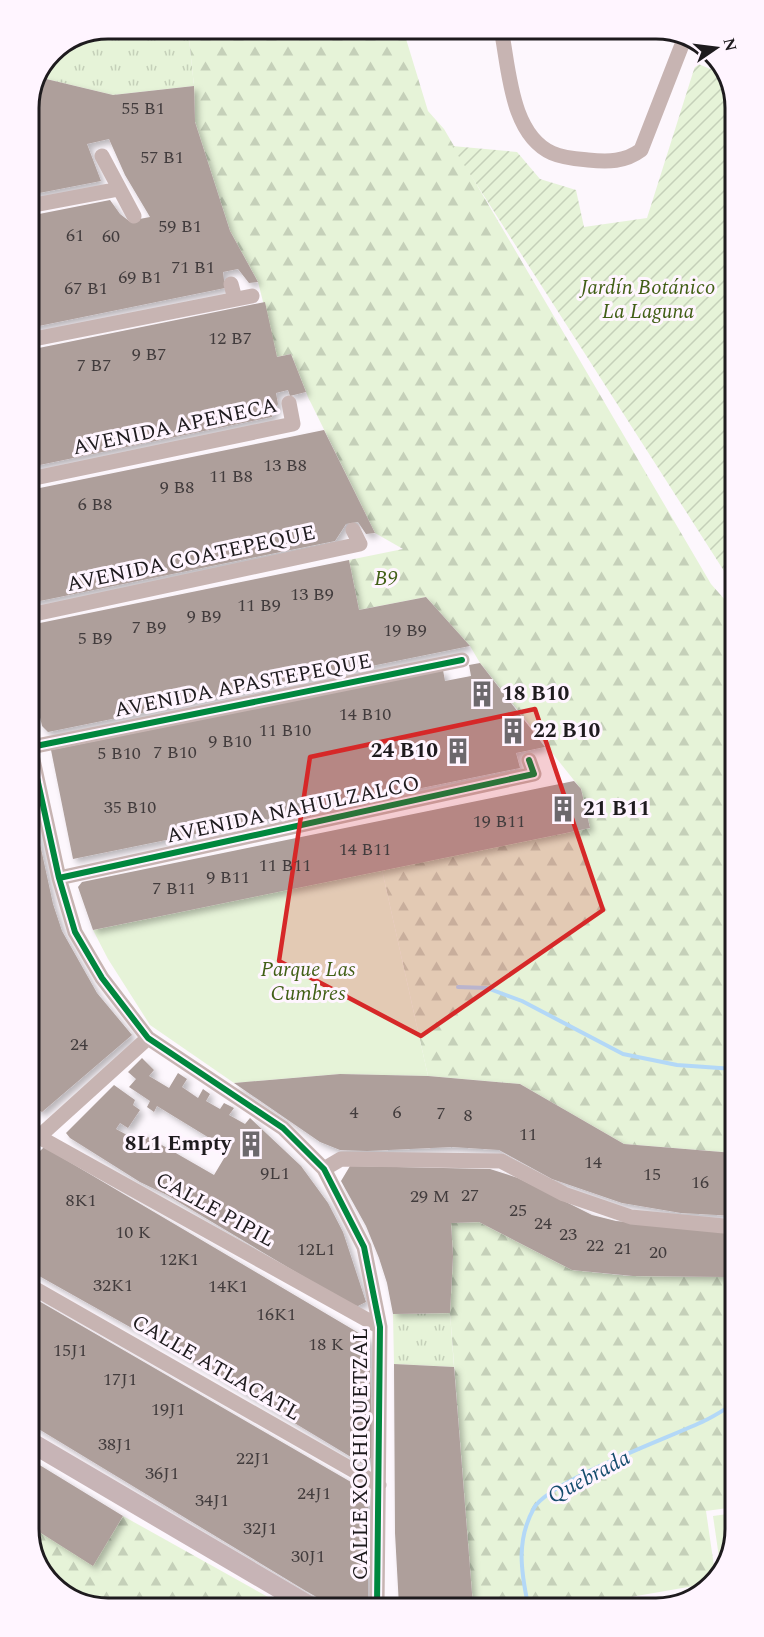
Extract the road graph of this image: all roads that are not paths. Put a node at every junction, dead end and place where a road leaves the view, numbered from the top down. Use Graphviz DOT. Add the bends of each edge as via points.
graph roads {
  1 [pos="503,39"];
  2 [pos="682,45"];
  3 [pos="102,156"];
  4 [pos="119,189"];
  5 [pos="39,204"];
  6 [pos="134,216"];
  7 [pos="231,284"];
  8 [pos="252,296"];
  9 [pos="235,299"];
  10 [pos="39,338"];
  11 [pos="289,403"];
  12 [pos="39,477"];
  13 [pos="357,537"];
  14 [pos="39,613"];
  15 [pos="462,660"];
  16 [pos="39,744"];
  17 [pos="531,767"];
  18 [pos="39,784"];
  19 [pos="59,878"];
  20 [pos="148,1038"];
  21 [pos="39,1132"];
  22 [pos="39,1139"];
  23 [pos="324,1169"];
  24 [pos="725,1226"];
  25 [pos="39,1291"];
  26 [pos="380,1327"];
  27 [pos="39,1447"];
  28 [pos="378,1485"];
  29 [pos="296,1598"];
  30 [pos="376,1598"];
  1 -- 2 [label="street" via="525,127 551,153 602,161 629,159 641,150"];
  3 -- 4 [label="street"];
  4 -- 5 [label="street"];
  4 -- 6 [label="street"];
  7 -- 9 [label="street"];
  8 -- 9 [label="street"];
  9 -- 10 [label="street"];
  11 -- 12 [label="street, AVENIDA APENECA" via="293,424"];
  13 -- 14 [label="street, AVENIDA COATEPEQUE"];
  15 -- 16 [label="street, AVENIDA APASTEPEQUE"];
  17 -- 19 [label="street, AVENIDA NAHULZALCO"];
  18 -- 19 [label="street, CALLE XOCHIQUETZAL"];
  19 -- 20 [label="street, CALLE XOCHIQUETZAL" via="75,932 102,978"];
  20 -- 21 [label="street"];
  20 -- 23 [label="street, CALLE XOCHIQUETZAL" via="283,1128"];
  22 -- 26 [label="street, CALLE PIPIL"];
  23 -- 24 [label="street" via="341,1160 501,1161 564,1194 631,1217"];
  23 -- 26 [label="street, CALLE XOCHIQUETZAL" via="364,1247"];
  25 -- 28 [label="street, CALLE ATLACATL"];
  26 -- 28 [label="street, CALLE XOCHIQUETZAL"];
  27 -- 29 [label="main road"];
  28 -- 30 [label="street, CALLE XOCHIQUETZAL"];
}
